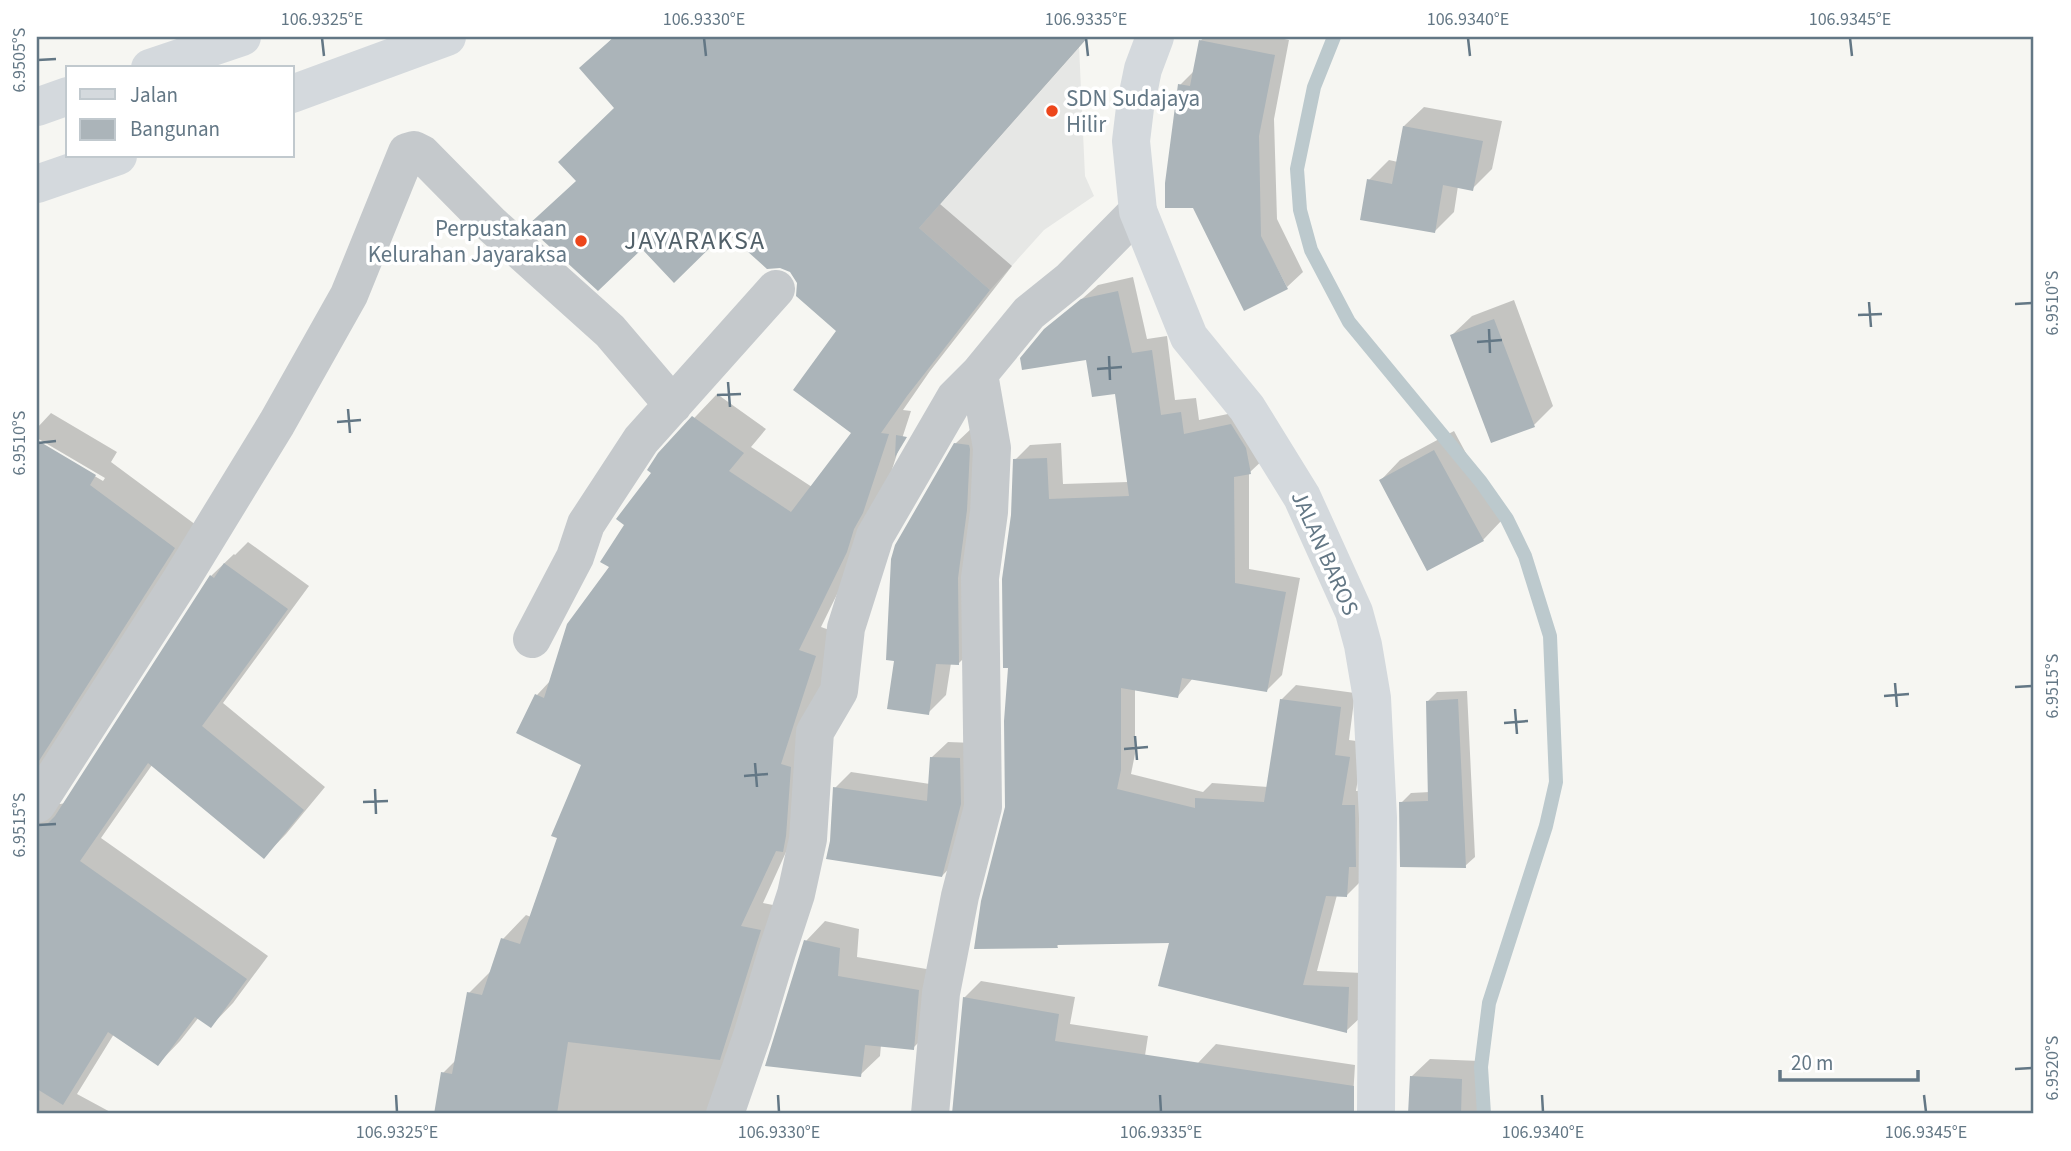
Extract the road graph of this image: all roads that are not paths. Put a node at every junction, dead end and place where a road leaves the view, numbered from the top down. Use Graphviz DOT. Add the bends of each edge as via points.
graph roads {
  1 [pos="242,37"];
  2 [pos="447,37"];
  3 [pos="1155,37"];
  4 [pos="156,66"];
  5 [pos="294,93"];
  6 [pos="66,97"];
  7 [pos="37,107"];
  8 [pos="112,158"];
  9 [pos="37,184"];
  10 [pos="1138,211"];
  11 [pos="776,289"];
  12 [pos="979,374"];
  13 [pos="673,405"];
  14 [pos="532,639"];
  15 [pos="37,804"];
  16 [pos="725,1114"];
  17 [pos="930,1114"];
  18 [pos="1376,1114"];
  1 -- 4 [label="main road"];
  2 -- 5 [label="main road"];
  3 -- 10 [label="main road, JALAN BAROS" via="1143,69 1131,141"];
  6 -- 7 [label="main road"];
  8 -- 9 [label="main road"];
  10 -- 12 [label="street" via="1070,280 1029,313"];
  10 -- 18 [label="main road, JALAN BAROS" via="1189,337 1247,408 1302,496 1354,612 1372,698 1377,759"];
  11 -- 13 [label="street"];
  12 -- 16 [label="street" via="955,398 875,536 846,628 839,691 816,732 808,839 796,894"];
  12 -- 17 [label="street" via="992,448 980,578 983,807 942,993"];
  13 -- 14 [label="street" via="642,440 586,524 575,557"];
  13 -- 15 [label="street" via="610,331 492,225 422,154 407,152 349,295 277,423"];
}
